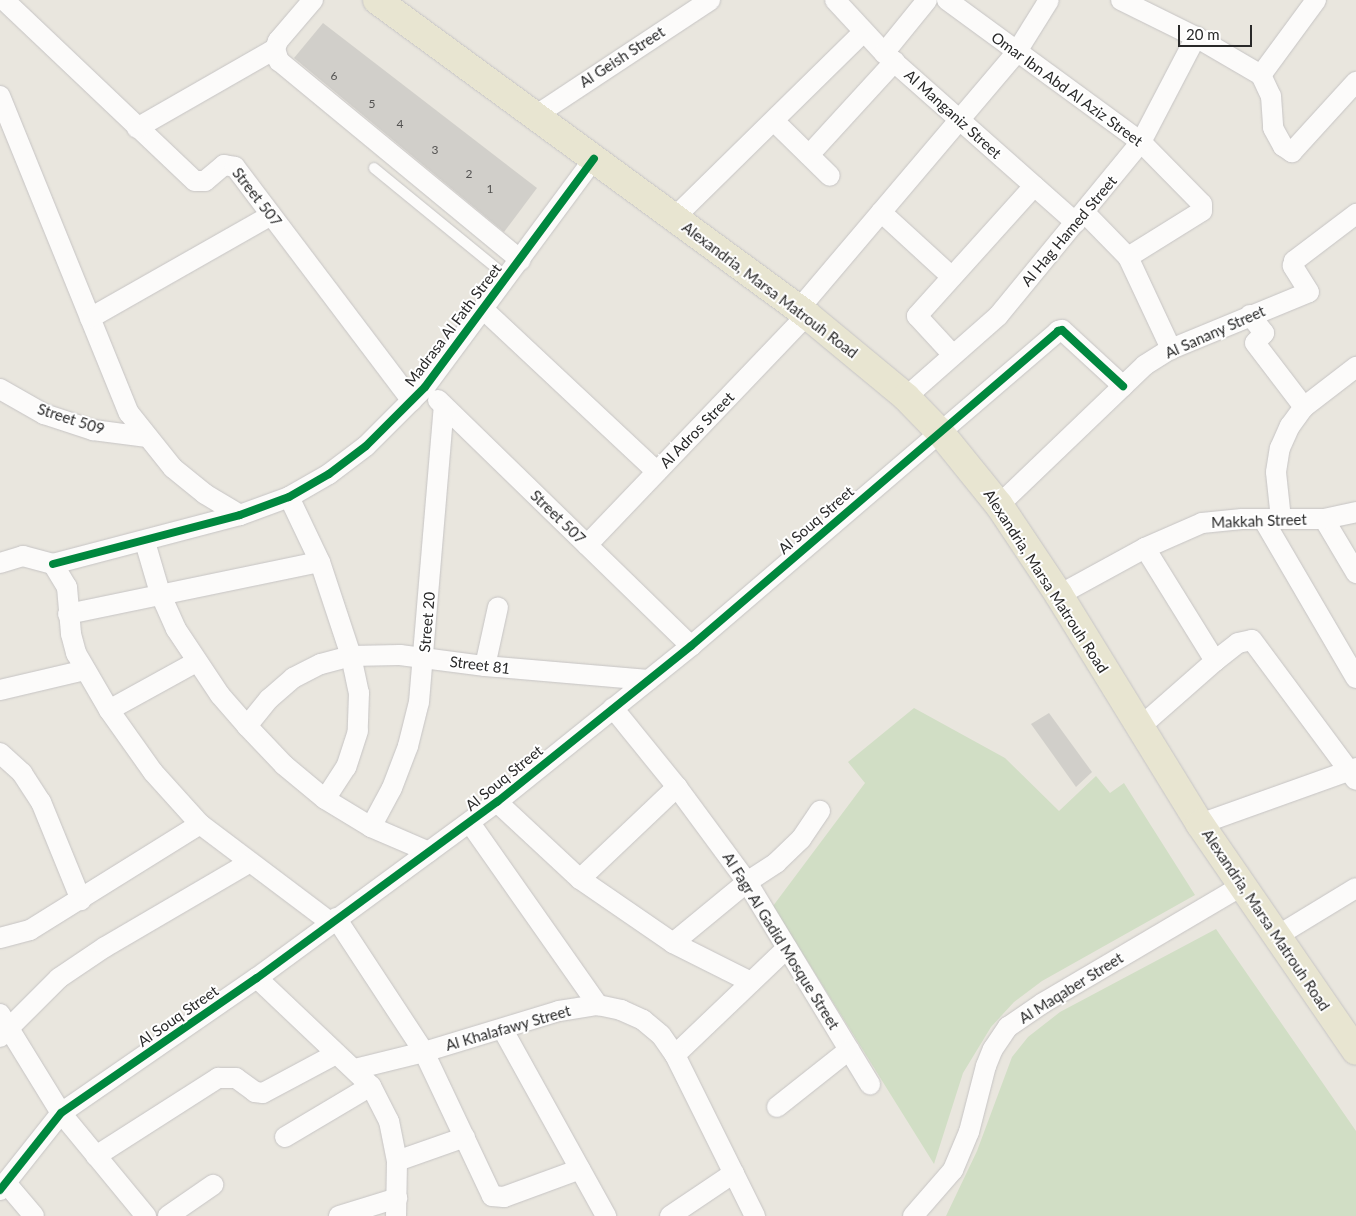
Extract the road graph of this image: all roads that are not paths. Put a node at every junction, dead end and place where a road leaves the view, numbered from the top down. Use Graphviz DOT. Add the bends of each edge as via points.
graph roads {
  1 [pos="3,0"];
  2 [pos="313,0"];
  3 [pos="377,0"];
  4 [pos="710,0"];
  5 [pos="927,0"];
  6 [pos="947,0"];
  7 [pos="1049,0"];
  8 [pos="1316,0"];
  9 [pos="841,2"];
  10 [pos="1133,2"];
  11 [pos="0,8"];
  12 [pos="863,32"];
  13 [pos="1196,36"];
  14 [pos="276,49"];
  15 [pos="1016,53"];
  16 [pos="890,57"];
  17 [pos="1261,75"];
  18 [pos="1356,82"];
  19 [pos="0,96"];
  20 [pos="536,116"];
  21 [pos="960,120"];
  22 [pos="774,121"];
  23 [pos="137,128"];
  24 [pos="1142,142"];
  25 [pos="809,155"];
  26 [pos="594,159"];
  27 [pos="374,168"];
  28 [pos="830,176"];
  29 [pos="1034,186"];
  30 [pos="881,212"];
  31 [pos="1356,214"];
  32 [pos="271,215"];
  33 [pos="674,218"];
  34 [pos="1080,218"];
  35 [pos="1128,257"];
  36 [pos="520,260"];
  37 [pos="507,277"];
  38 [pos="952,278"];
  39 [pos="483,309"];
  40 [pos="803,312"];
  41 [pos="1250,315"];
  42 [pos="90,318"];
  43 [pos="1171,349"];
  44 [pos="953,355"];
  45 [pos="1356,367"];
  46 [pos="1123,386"];
  47 [pos="0,389"];
  48 [pos="418,394"];
  49 [pos="906,397"];
  50 [pos="444,407"];
  51 [pos="1304,407"];
  52 [pos="939,431"];
  53 [pos="146,437"];
  54 [pos="657,472"];
  55 [pos="289,497"];
  56 [pos="1000,505"];
  57 [pos="1356,512"];
  58 [pos="240,515"];
  59 [pos="1272,519"];
  60 [pos="1324,519"];
  61 [pos="145,542"];
  62 [pos="587,545"];
  63 [pos="1145,548"];
  64 [pos="320,562"];
  65 [pos="0,563"];
  66 [pos="53,564"];
  67 [pos="1356,573"];
  68 [pos="160,593"];
  69 [pos="1059,596"];
  70 [pos="498,607"];
  71 [pos="68,614"];
  72 [pos="690,646"];
  73 [pos="351,656"];
  74 [pos="424,657"];
  75 [pos="1215,661"];
  76 [pos="196,662"];
  77 [pos="485,666"];
  78 [pos="85,670"];
  79 [pos="1356,678"];
  80 [pos="648,680"];
  81 [pos="0,690"];
  82 [pos="613,708"];
  83 [pos="109,710"];
  84 [pos="247,726"];
  85 [pos="1140,726"];
  86 [pos="0,752"];
  87 [pos="1354,773"];
  88 [pos="677,786"];
  89 [pos="325,799"];
  90 [pos="497,802"];
  91 [pos="820,811"];
  92 [pos="470,823"];
  93 [pos="200,824"];
  94 [pos="1200,824"];
  95 [pos="371,827"];
  96 [pos="428,852"];
  97 [pos="249,863"];
  98 [pos="580,879"];
  99 [pos="747,882"];
  100 [pos="1242,886"];
  101 [pos="1356,888"];
  102 [pos="81,900"];
  103 [pos="333,920"];
  104 [pos="1277,936"];
  105 [pos="0,938"];
  106 [pos="673,943"];
  107 [pos="787,948"];
  108 [pos="257,978"];
  109 [pos="751,982"];
  110 [pos="598,1005"];
  111 [pos="3,1027"];
  112 [pos="502,1030"];
  113 [pos="849,1050"];
  114 [pos="1356,1051"];
  115 [pos="424,1052"];
  116 [pos="336,1054"];
  117 [pos="675,1054"];
  118 [pos="355,1069"];
  119 [pos="870,1084"];
  120 [pos="371,1086"];
  121 [pos="777,1106"];
  122 [pos="61,1113"];
  123 [pos="285,1137"];
  124 [pos="465,1137"];
  125 [pos="96,1156"];
  126 [pos="397,1161"];
  127 [pos="580,1169"];
  128 [pos="734,1173"];
  129 [pos="214,1185"];
  130 [pos="3,1187"];
  131 [pos="396,1207"];
  132 [pos="34,1216"];
  133 [pos="146,1216"];
  134 [pos="168,1216"];
  135 [pos="338,1216"];
  136 [pos="606,1216"];
  137 [pos="670,1216"];
  138 [pos="754,1216"];
  139 [pos="913,1216"];
  1 -- 11 [label="street"];
  1 -- 23 [label="street, Street 507"];
  2 -- 14 [label="street"];
  3 -- 20 [label="main road, Alexandria, Marsa Matrouh Road"];
  4 -- 20 [label="street, Al Geish Street"];
  5 -- 16 [label="street"];
  6 -- 15 [label="street, Omar Ibn Abd Al Aziz Street"];
  7 -- 15 [label="street, Al Adros Street"];
  8 -- 17 [label="street"];
  9 -- 12 [label="street, Al Manganiz Street"];
  10 -- 13 [label="street"];
  12 -- 16 [label="street, Al Manganiz Street"];
  12 -- 22 [label="street"];
  13 -- 17 [label="street"];
  13 -- 24 [label="street, Al Hag Hamed Street"];
  14 -- 23 [label="street"];
  14 -- 36 [label="street" via="287,70"];
  15 -- 21 [label="street, Al Adros Street"];
  15 -- 24 [label="street, Omar Ibn Abd Al Aziz Street"];
  16 -- 21 [label="street, Al Manganiz Street"];
  16 -- 25 [label="street"];
  17 -- 18 [label="street" via="1271,96 1273,128 1284,146 1292,152"];
  19 -- 42 [label="street"];
  20 -- 26 [label="main road, Alexandria, Marsa Matrouh Road"];
  21 -- 29 [label="street, Al Manganiz Street"];
  21 -- 30 [label="street, Al Adros Street"];
  22 -- 25 [label="street"];
  22 -- 33 [label="street"];
  23 -- 32 [label="street, Street 507" via="195,181 205,181 224,165 232,165"];
  24 -- 34 [label="street, Al Hag Hamed Street"];
  24 -- 35 [label="street, Omar Ibn Abd Al Aziz Street" via="1202,204 1202,211"];
  25 -- 28 [label="street"];
  26 -- 33 [label="main road, Alexandria, Marsa Matrouh Road"];
  26 -- 36 [label="street, Madrasa Al Fath Street"];
  27 -- 37 [label="lane"];
  29 -- 34 [label="street, Al Manganiz Street"];
  29 -- 38 [label="street"];
  30 -- 38 [label="street"];
  30 -- 40 [label="street, Al Adros Street"];
  31 -- 41 [label="street, Al Sanany Street" via="1294,261 1293,266 1310,288 1307,292"];
  32 -- 42 [label="street"];
  32 -- 48 [label="street, Street 507"];
  33 -- 40 [label="main road, Alexandria, Marsa Matrouh Road"];
  34 -- 35 [label="street, Al Manganiz Street"];
  34 -- 44 [label="street, Al Hag Hamed Street" via="998,316"];
  35 -- 43 [label="street, Al Manganiz Street"];
  36 -- 37 [label="street, Madrasa Al Fath Street"];
  37 -- 39 [label="street, Madrasa Al Fath Street"];
  38 -- 44 [label="street" via="917,317"];
  39 -- 48 [label="street, Madrasa Al Fath Street"];
  39 -- 54 [label="street"];
  40 -- 49 [label="main road, Alexandria, Marsa Matrouh Road"];
  40 -- 54 [label="street, Al Adros Street"];
  41 -- 43 [label="street, Al Sanany Street"];
  41 -- 51 [label="street" via="1264,333 1255,343"];
  42 -- 53 [label="street" via="129,413"];
  43 -- 46 [label="street, Al Sanany Street"];
  44 -- 49 [label="street, Al Hag Hamed Street"];
  45 -- 51 [label="street"];
  46 -- 52 [label="street, Al Souq Street" via="1060,330"];
  46 -- 56 [label="street, Al Sanany Street"];
  47 -- 53 [label="street, Street 509" via="52,417 94,430"];
  48 -- 50 [label="street, Street 507"];
  48 -- 55 [label="street, Madrasa Al Fath Street" via="366,446 329,474"];
  49 -- 52 [label="main road, Alexandria, Marsa Matrouh Road"];
  50 -- 62 [label="street, Street 507"];
  50 -- 74 [label="street, Street 20"];
  51 -- 59 [label="street" via="1280,448"];
  52 -- 56 [label="main road, Alexandria, Marsa Matrouh Road"];
  52 -- 72 [label="street, Al Souq Street"];
  53 -- 58 [label="street" via="173,468 205,494"];
  54 -- 62 [label="street, Al Adros Street"];
  55 -- 58 [label="street, Madrasa Al Fath Street"];
  55 -- 64 [label="street"];
  56 -- 69 [label="main road, Alexandria, Marsa Matrouh Road"];
  57 -- 60 [label="street, Makkah Street"];
  58 -- 61 [label="street, Madrasa Al Fath Street"];
  59 -- 60 [label="street, Makkah Street"];
  59 -- 63 [label="street, Makkah Street" via="1202,523"];
  59 -- 79 [label="street"];
  60 -- 67 [label="street"];
  61 -- 66 [label="street, Madrasa Al Fath Street"];
  61 -- 68 [label="street"];
  62 -- 72 [label="street, Street 507"];
  63 -- 69 [label="street, Makkah Street"];
  63 -- 75 [label="street"];
  64 -- 68 [label="street"];
  64 -- 73 [label="street"];
  65 -- 66 [label="street" via="23,556"];
  66 -- 71 [label="street" via="67,587"];
  68 -- 71 [label="street"];
  68 -- 76 [label="street"];
  69 -- 85 [label="main road, Alexandria, Marsa Matrouh Road"];
  70 -- 77 [label="street"];
  71 -- 78 [label="street" via="76,653"];
  72 -- 80 [label="street, Al Souq Street"];
  73 -- 74 [label="street, Street 81"];
  73 -- 84 [label="street, Street 81" via="321,664 293,678 268,699"];
  73 -- 89 [label="street" via="360,693 358,731 346,767"];
  74 -- 77 [label="street, Street 81"];
  74 -- 95 [label="street, Street 20" via="419,702 408,746 392,788"];
  75 -- 85 [label="street"];
  75 -- 87 [label="street" via="1245,639 1258,644"];
  76 -- 83 [label="street"];
  76 -- 84 [label="street"];
  77 -- 80 [label="street, Street 81"];
  78 -- 81 [label="street"];
  78 -- 83 [label="street"];
  80 -- 82 [label="street, Al Souq Street"];
  82 -- 88 [label="street, Al Fagr Al Gadid Mosque Street"];
  82 -- 90 [label="street, Al Souq Street"];
  83 -- 93 [label="street" via="154,772"];
  84 -- 89 [label="street" via="284,765"];
  85 -- 94 [label="main road, Alexandria, Marsa Matrouh Road"];
  86 -- 102 [label="street" via="22,773 41,802"];
  87 -- 94 [label="street"];
  88 -- 98 [label="street"];
  88 -- 99 [label="street, Al Fagr Al Gadid Mosque Street"];
  89 -- 95 [label="street"];
  90 -- 92 [label="street, Al Souq Street"];
  90 -- 98 [label="street"];
  91 -- 99 [label="street" via="800,839 776,863"];
  92 -- 96 [label="street, Al Souq Street"];
  92 -- 110 [label="street"];
  93 -- 97 [label="street"];
  93 -- 102 [label="street"];
  94 -- 100 [label="main road, Alexandria, Marsa Matrouh Road"];
  95 -- 96 [label="street"];
  96 -- 103 [label="street, Al Souq Street"];
  97 -- 103 [label="street"];
  97 -- 111 [label="street" via="105,947 59,978"];
  98 -- 106 [label="street"];
  99 -- 106 [label="street"];
  99 -- 107 [label="street, Al Fagr Al Gadid Mosque Street"];
  100 -- 104 [label="main road, Alexandria, Marsa Matrouh Road"];
  100 -- 139 [label="street, Al Maqaber Street" via="1043,1003 1008,1028 986,1066 975,1114 953,1170"];
  101 -- 104 [label="street"];
  102 -- 105 [label="street" via="30,930"];
  103 -- 108 [label="street, Al Souq Street"];
  103 -- 115 [label="street"];
  104 -- 114 [label="main road, Alexandria, Marsa Matrouh Road"];
  106 -- 109 [label="street"];
  107 -- 109 [label="street"];
  107 -- 113 [label="street, Al Fagr Al Gadid Mosque Street"];
  108 -- 116 [label="street"];
  108 -- 122 [label="street, Al Souq Street"];
  109 -- 117 [label="street"];
  110 -- 112 [label="street, Al Khalafawy Street" via="559,1011"];
  110 -- 117 [label="street, Al Khalafawy Street" via="621,1010 642,1020 661,1035"];
  111 -- 122 [label="street"];
  112 -- 115 [label="street, Al Khalafawy Street"];
  112 -- 127 [label="street"];
  113 -- 119 [label="street, Al Fagr Al Gadid Mosque Street"];
  113 -- 121 [label="street"];
  115 -- 118 [label="street, Al Khalafawy Street"];
  115 -- 124 [label="street"];
  116 -- 118 [label="street"];
  116 -- 125 [label="street" via="264,1093 255,1092 236,1078 218,1078"];
  117 -- 128 [label="street, Al Khalafawy Street"];
  118 -- 120 [label="street"];
  120 -- 123 [label="street"];
  120 -- 126 [label="street" via="390,1121"];
  122 -- 125 [label="street"];
  122 -- 130 [label="street, Al Souq Street"];
  124 -- 126 [label="street"];
  124 -- 127 [label="street" via="487,1191 498,1198"];
  125 -- 133 [label="street"];
  126 -- 131 [label="street"];
  127 -- 136 [label="street"];
  128 -- 137 [label="street"];
  128 -- 138 [label="street, Al Khalafawy Street"];
  129 -- 134 [label="street"];
  130 -- 132 [label="street"];
  131 -- 135 [label="street"];
}
